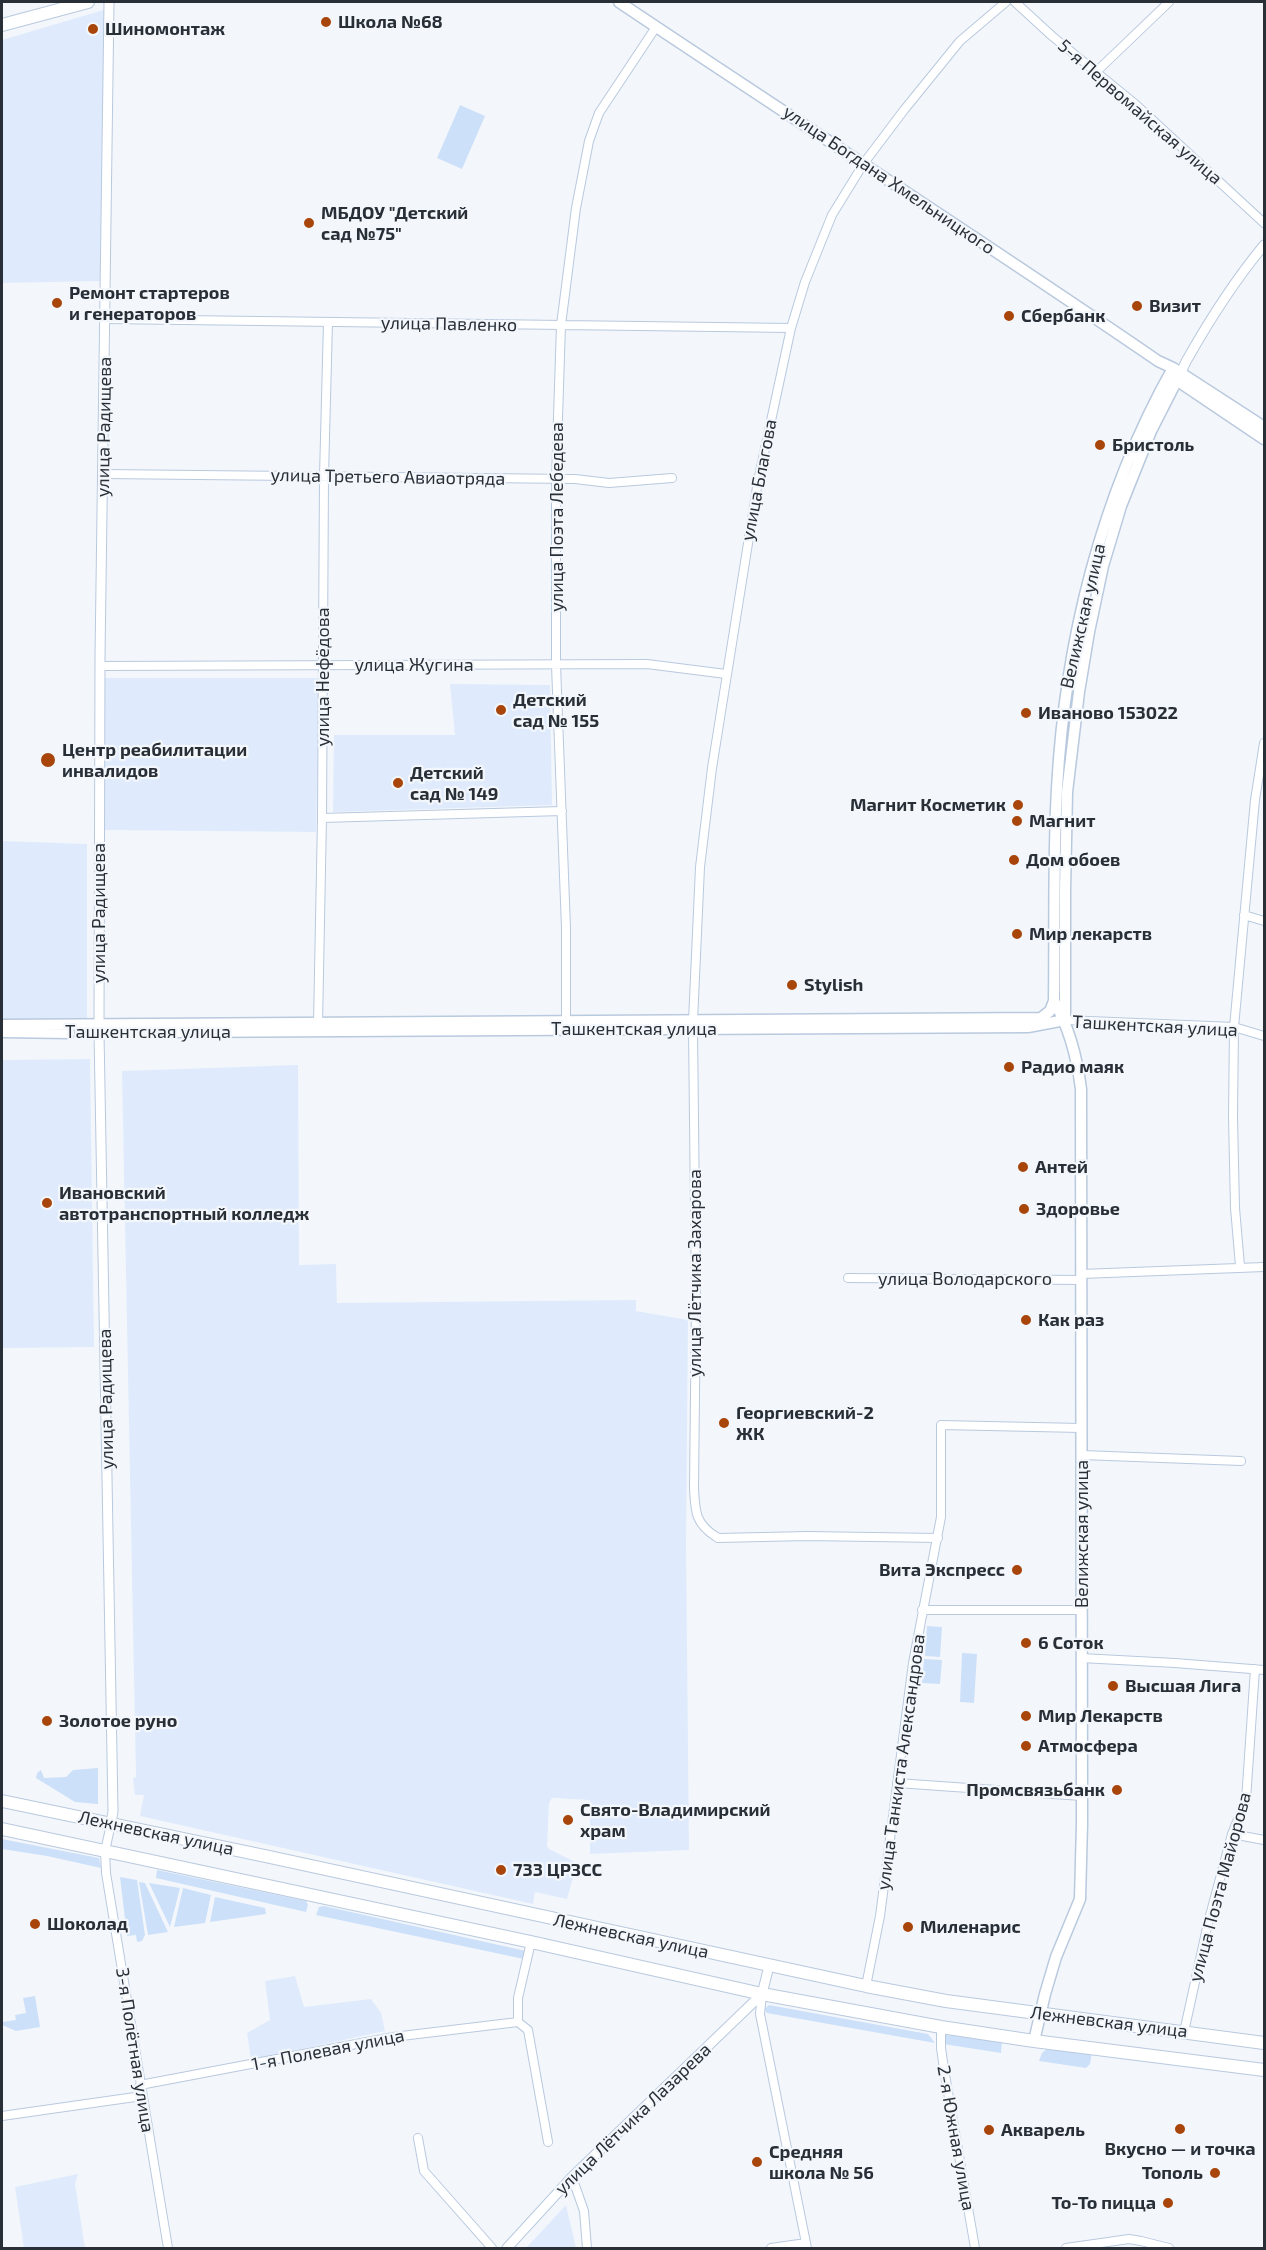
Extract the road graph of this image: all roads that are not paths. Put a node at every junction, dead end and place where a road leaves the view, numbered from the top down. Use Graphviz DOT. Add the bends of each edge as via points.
graph roads {
  1 [pos="88,2"];
  2 [pos="110,2"];
  3 [pos="619,2"];
  4 [pos="1006,2"];
  5 [pos="1015,2"];
  6 [pos="1169,2"];
  7 [pos="65,4"];
  8 [pos="2,25"];
  9 [pos="656,27"];
  10 [pos="1096,72"];
  11 [pos="864,164"];
  12 [pos="1264,223"];
  13 [pos="1264,245"];
  14 [pos="106,320"];
  15 [pos="328,322"];
  16 [pos="561,325"];
  17 [pos="791,328"];
  18 [pos="1175,374"];
  19 [pos="1264,428"];
  20 [pos="1264,439"];
  21 [pos="104,474"];
  22 [pos="324,476"];
  23 [pos="672,478"];
  24 [pos="556,479"];
  25 [pos="323,665"];
  26 [pos="556,665"];
  27 [pos="100,666"];
  28 [pos="726,674"];
  29 [pos="1264,743"];
  30 [pos="562,811"];
  31 [pos="322,818"];
  32 [pos="1244,915"];
  33 [pos="1264,921"];
  34 [pos="1059,1001"];
  35 [pos="1063,1016"];
  36 [pos="693,1024"];
  37 [pos="2,1025"];
  38 [pos="566,1025"];
  39 [pos="318,1027"];
  40 [pos="1234,1027"];
  41 [pos="99,1029"];
  42 [pos="2,1032"];
  43 [pos="1264,1036"];
  44 [pos="1240,1266"];
  45 [pos="1264,1267"];
  46 [pos="1081,1277"];
  47 [pos="848,1278"];
  48 [pos="1082,1428"];
  49 [pos="1082,1455"];
  50 [pos="1241,1461"];
  51 [pos="938,1538"];
  52 [pos="922,1610"];
  53 [pos="1082,1610"];
  54 [pos="1082,1658"];
  55 [pos="1255,1669"];
  56 [pos="1264,1670"];
  57 [pos="897,1783"];
  58 [pos="1082,1796"];
  59 [pos="2,1801"];
  60 [pos="111,1824"];
  61 [pos="2,1829"];
  62 [pos="1232,1834"];
  63 [pos="1264,1840"];
  64 [pos="105,1851"];
  65 [pos="531,1942"];
  66 [pos="769,1966"];
  67 [pos="866,1986"];
  68 [pos="762,1994"];
  69 [pos="1040,2014"];
  70 [pos="518,2022"];
  71 [pos="941,2027"];
  72 [pos="1184,2032"];
  73 [pos="1034,2041"];
  74 [pos="1264,2043"];
  75 [pos="1264,2070"];
  76 [pos="140,2085"];
  77 [pos="142,2096"];
  78 [pos="2,2116"];
  79 [pos="418,2138"];
  80 [pos="548,2142"];
  81 [pos="572,2177"];
  82 [pos="1142,2245"];
  83 [pos="806,2246"];
  84 [pos="168,2248"];
  85 [pos="492,2248"];
  86 [pos="507,2248"];
  87 [pos="587,2248"];
  88 [pos="771,2248"];
  89 [pos="975,2248"];
  90 [pos="1066,2248"];
  91 [pos="1169,2248"];
  1 -- 7 [label="main road"];
  2 -- 14 [label="street, улица Радищева"];
  3 -- 9 [label="main road, улица Богдана Хмельницкого"];
  4 -- 11 [label="street, улица Благова" via="960,41"];
  5 -- 10 [label="street, 5-я Первомайская улица"];
  6 -- 10 [label="street"];
  7 -- 8 [label="main road"];
  9 -- 11 [label="main road, улица Богдана Хмельницкого"];
  9 -- 16 [label="street, улица Поэта Лебедева" via="599,113 590,141 576,208"];
  10 -- 12 [label="street, 5-я Первомайская улица"];
  11 -- 17 [label="street, улица Благова" via="832,215"];
  11 -- 18 [label="main road, улица Богдана Хмельницкого"];
  13 -- 18 [label="street"];
  14 -- 15 [label="street, улица Павленко"];
  14 -- 21 [label="street, улица Радищева"];
  15 -- 16 [label="street, улица Павленко"];
  15 -- 22 [label="street, улица Нефёдова"];
  16 -- 17 [label="street, улица Павленко"];
  16 -- 24 [label="street, улица Поэта Лебедева"];
  17 -- 28 [label="street, улица Благова" via="758,481"];
  18 -- 19 [label="main road, улица Богдана Хмельницкого"];
  18 -- 20 [label="main road, улица Богдана Хмельницкого"];
  18 -- 34 [label="main road, Велижская улица" via="1146,421 1111,503 1077,629 1056,790"];
  21 -- 22 [label="street, улица Третьего Авиаотряда"];
  21 -- 27 [label="street, улица Радищева"];
  22 -- 24 [label="street, улица Третьего Авиаотряда"];
  22 -- 25 [label="street, улица Нефёдова"];
  23 -- 24 [label="street, улица Третьего Авиаотряда" via="609,483"];
  24 -- 26 [label="street, улица Поэта Лебедева"];
  25 -- 26 [label="street, улица Жугина"];
  25 -- 27 [label="street, улица Жугина"];
  25 -- 31 [label="street, улица Нефёдова"];
  26 -- 28 [label="street, улица Жугина" via="647,664"];
  26 -- 30 [label="street, улица Поэта Лебедева"];
  27 -- 41 [label="street, улица Радищева"];
  28 -- 36 [label="street, улица Благова" via="700,867"];
  29 -- 32 [label="street"];
  30 -- 31 [label="street"];
  30 -- 38 [label="street, улица Поэта Лебедева"];
  31 -- 39 [label="street, улица Нефёдова"];
  32 -- 33 [label="street"];
  32 -- 40 [label="street"];
  34 -- 35 [label="main road, Велижская улица"];
  34 -- 36 [label="main road, Ташкентская улица" via="1045,1015 1034,1019"];
  35 -- 36 [label="main road, Ташкентская улица" via="1047,1025 1028,1027"];
  35 -- 40 [label="street, Ташкентская улица"];
  35 -- 46 [label="main road, Велижская улица" via="1077,1059 1081,1089"];
  36 -- 38 [label="main road, Ташкентская улица"];
  36 -- 51 [label="street, улица Лётчика Захарова" via="697,1517 718,1538"];
  37 -- 41 [label="main road, Ташкентская улица"];
  38 -- 39 [label="main road, Ташкентская улица"];
  39 -- 41 [label="main road, Ташкентская улица"];
  40 -- 43 [label="street, Ташкентская улица"];
  40 -- 44 [label="street" via="1235,1208"];
  41 -- 42 [label="main road, Ташкентская улица"];
  41 -- 60 [label="street, улица Радищева"];
  44 -- 45 [label="street, улица Володарского"];
  44 -- 46 [label="street, улица Володарского"];
  46 -- 47 [label="street, улица Володарского"];
  46 -- 48 [label="main road, Велижская улица"];
  48 -- 49 [label="main road, Велижская улица"];
  48 -- 51 [label="street, улица Танкиста Александрова" via="941,1425"];
  49 -- 50 [label="street"];
  49 -- 53 [label="main road, Велижская улица"];
  51 -- 52 [label="street, улица Танкиста Александрова"];
  52 -- 53 [label="street"];
  52 -- 57 [label="street, улица Танкиста Александрова"];
  53 -- 54 [label="main road, Велижская улица"];
  54 -- 55 [label="street"];
  54 -- 58 [label="main road, Велижская улица"];
  55 -- 56 [label="street"];
  55 -- 62 [label="street, улица Поэта Майорова" via="1246,1800"];
  57 -- 58 [label="street"];
  57 -- 67 [label="street, улица Танкиста Александрова"];
  58 -- 69 [label="main road, Велижская улица" via="1080,1899 1056,1957"];
  59 -- 60 [label="main road, Лежневская улица"];
  60 -- 64 [label="street, 3-я Полётная улица"];
  60 -- 66 [label="main road, Лежневская улица"];
  61 -- 64 [label="main road, Лежневская улица"];
  62 -- 63 [label="street"];
  62 -- 72 [label="street, улица Поэта Майорова"];
  64 -- 65 [label="main road, Лежневская улица"];
  64 -- 76 [label="street, 3-я Полётная улица"];
  65 -- 68 [label="main road, Лежневская улица"];
  65 -- 70 [label="street" via="518,1998"];
  66 -- 67 [label="main road, Лежневская улица"];
  66 -- 68 [label="street"];
  67 -- 69 [label="main road, Лежневская улица"];
  68 -- 71 [label="main road, Лежневская улица"];
  68 -- 81 [label="street, улица Лётчика Лазарева"];
  68 -- 83 [label="street" via="760,2014"];
  69 -- 72 [label="main road, Лежневская улица"];
  69 -- 73 [label="main road, Велижская улица"];
  70 -- 76 [label="street, 1-я Полевая улица" via="393,2037"];
  70 -- 80 [label="street" via="528,2030"];
  71 -- 73 [label="main road, Лежневская улица"];
  71 -- 89 [label="street, 2-я Южная улица" via="944,2069"];
  72 -- 74 [label="main road, Лежневская улица"];
  73 -- 75 [label="main road, Лежневская улица"];
  76 -- 77 [label="street, 3-я Полётная улица"];
  77 -- 78 [label="street"];
  77 -- 84 [label="street, 3-я Полётная улица"];
  79 -- 85 [label="street" via="424,2171"];
  81 -- 86 [label="street, улица Лётчика Лазарева"];
  81 -- 87 [label="street" via="584,2211"];
  82 -- 90 [label="street" via="1129,2239"];
  82 -- 91 [label="street"];
  83 -- 88 [label="street"];
}
